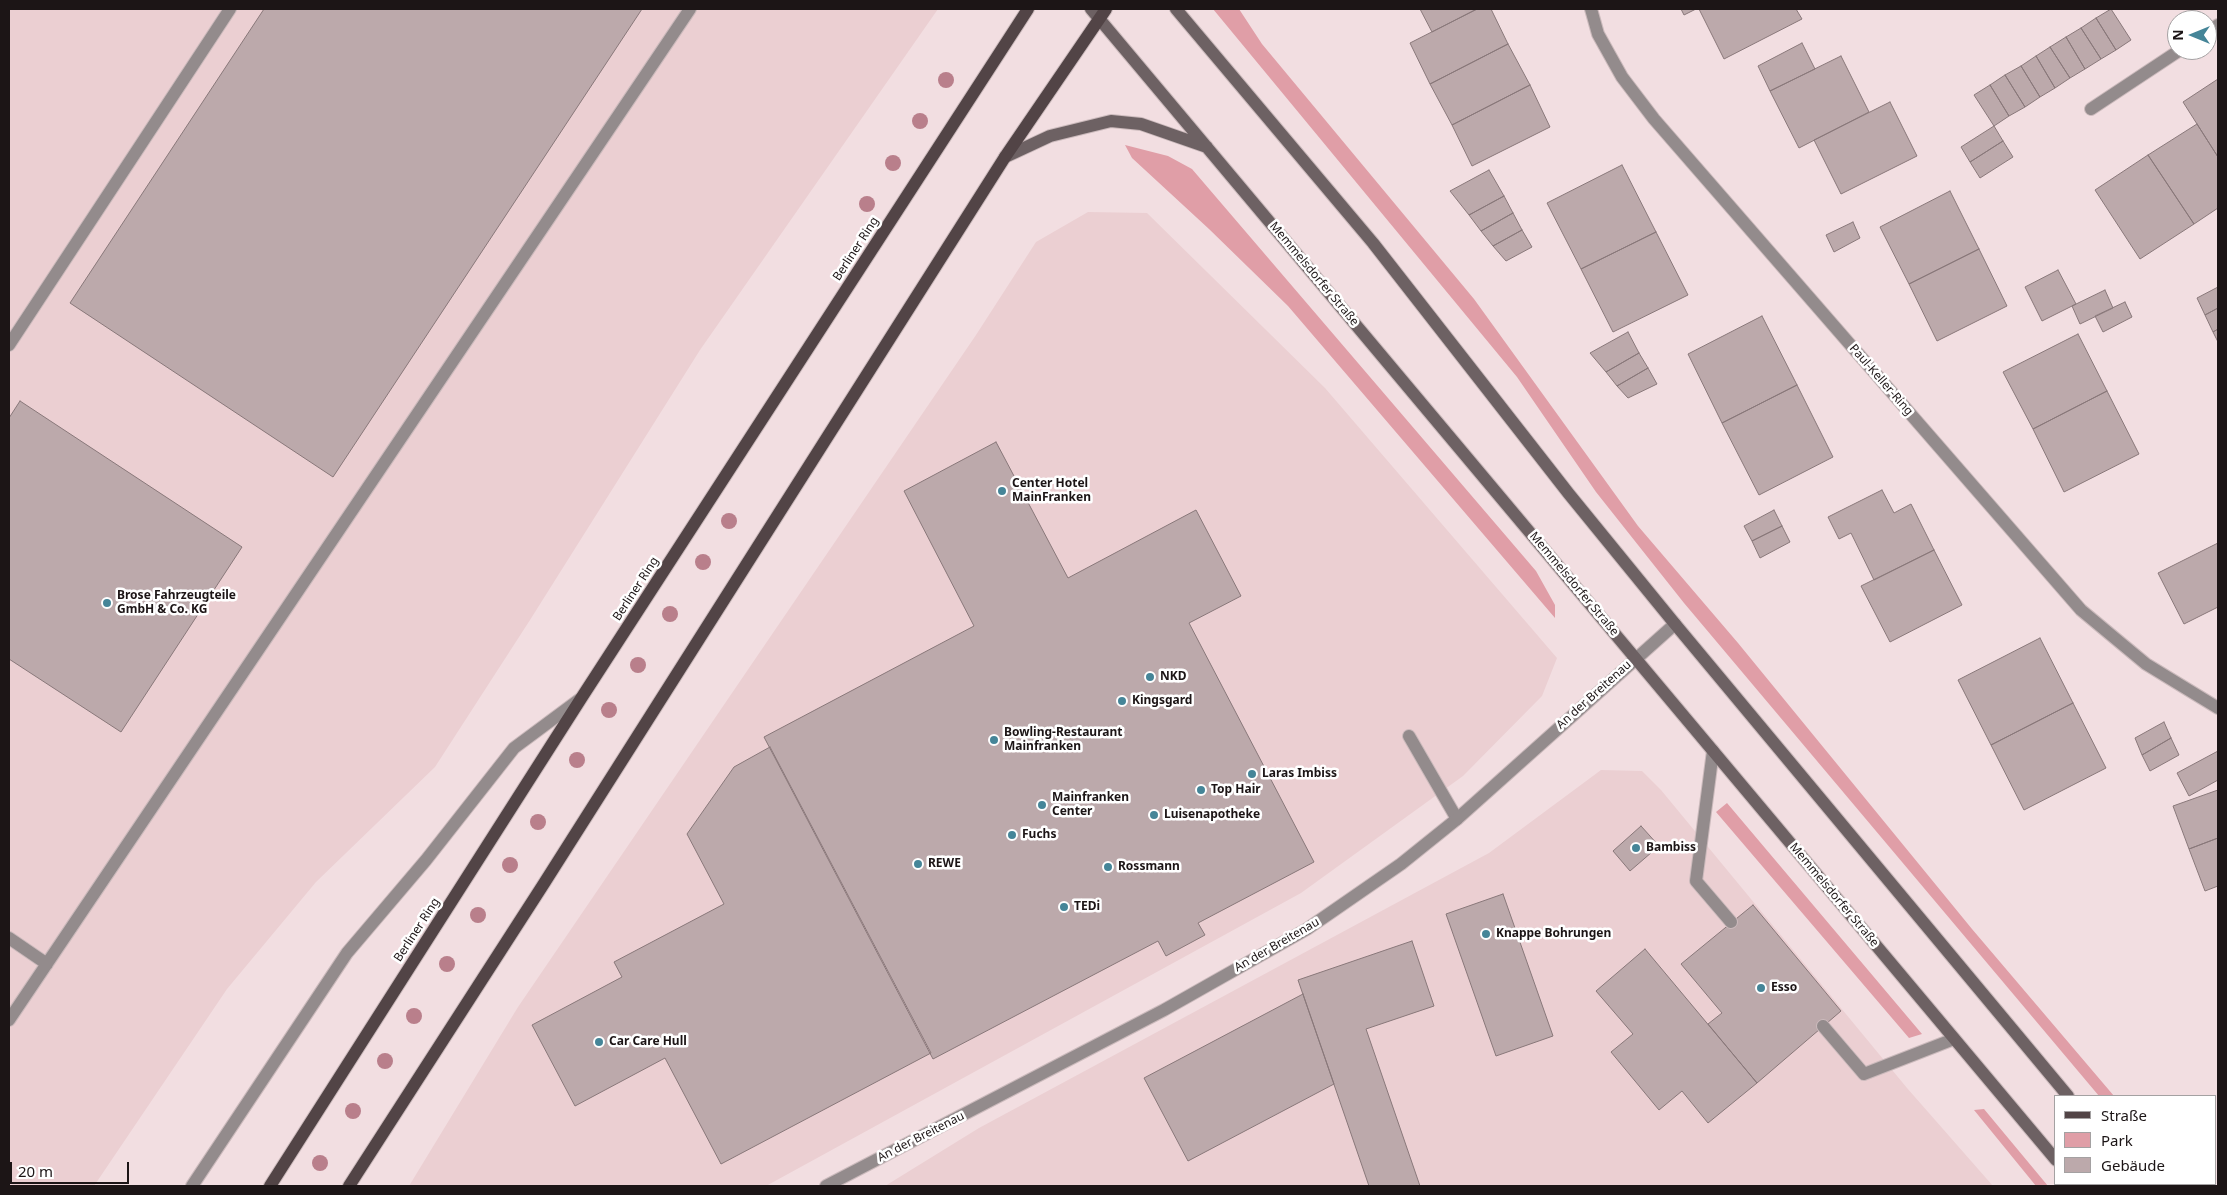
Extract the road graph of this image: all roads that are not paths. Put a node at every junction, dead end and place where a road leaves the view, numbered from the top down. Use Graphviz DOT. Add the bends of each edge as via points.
graph roads {
  1 [pos="230,9"];
  2 [pos="690,9"];
  3 [pos="1028,9"];
  4 [pos="1176,9"];
  5 [pos="1591,9"];
  6 [pos="1099,12"];
  7 [pos="2167,59"];
  8 [pos="2091,109"];
  9 [pos="1209,148"];
  10 [pos="1005,157"];
  11 [pos="9,346"];
  12 [pos="1674,624"];
  13 [pos="1636,658"];
  14 [pos="582,697"];
  15 [pos="2218,708"];
  16 [pos="1409,736"];
  17 [pos="1713,751"];
  18 [pos="1457,819"];
  19 [pos="1732,922"];
  20 [pos="9,938"];
  21 [pos="47,964"];
  22 [pos="9,1020"];
  23 [pos="1823,1026"];
  24 [pos="1954,1039"];
  25 [pos="2067,1095"];
  26 [pos="2054,1158"];
  27 [pos="192,1186"];
  28 [pos="270,1186"];
  29 [pos="349,1186"];
  30 [pos="826,1186"];
  1 -- 11 [label="street"];
  2 -- 21 [label="street"];
  3 -- 14 [label="main road, Berliner Ring"];
  4 -- 12 [label="main road" via="1374,243"];
  5 -- 15 [label="street, Paul-Keller-Ring" via="1598,34 1622,77 1654,119 2081,610 2146,664"];
  6 -- 9 [label="main road, Memmelsdorfer Straße"];
  6 -- 10 [label="main road"];
  7 -- 8 [label="street"];
  9 -- 10 [label="main road" via="1140,124 1111,121 1050,136"];
  9 -- 13 [label="main road, Memmelsdorfer Straße"];
  10 -- 29 [label="main road"];
  12 -- 13 [label="street, An der Breitenau"];
  12 -- 25 [label="main road"];
  13 -- 17 [label="main road, Memmelsdorfer Straße"];
  13 -- 18 [label="street, An der Breitenau"];
  14 -- 27 [label="street" via="514,748 426,860 347,953"];
  14 -- 28 [label="main road, Berliner Ring"];
  16 -- 18 [label="street"];
  17 -- 19 [label="street" via="1696,881"];
  17 -- 24 [label="main road, Memmelsdorfer Straße"];
  18 -- 30 [label="street, An der Breitenau" via="1401,864 1307,929 1164,1010"];
  20 -- 21 [label="street"];
  21 -- 22 [label="street"];
  23 -- 24 [label="street" via="1864,1074"];
  24 -- 26 [label="main road, Memmelsdorfer Straße"];
}
